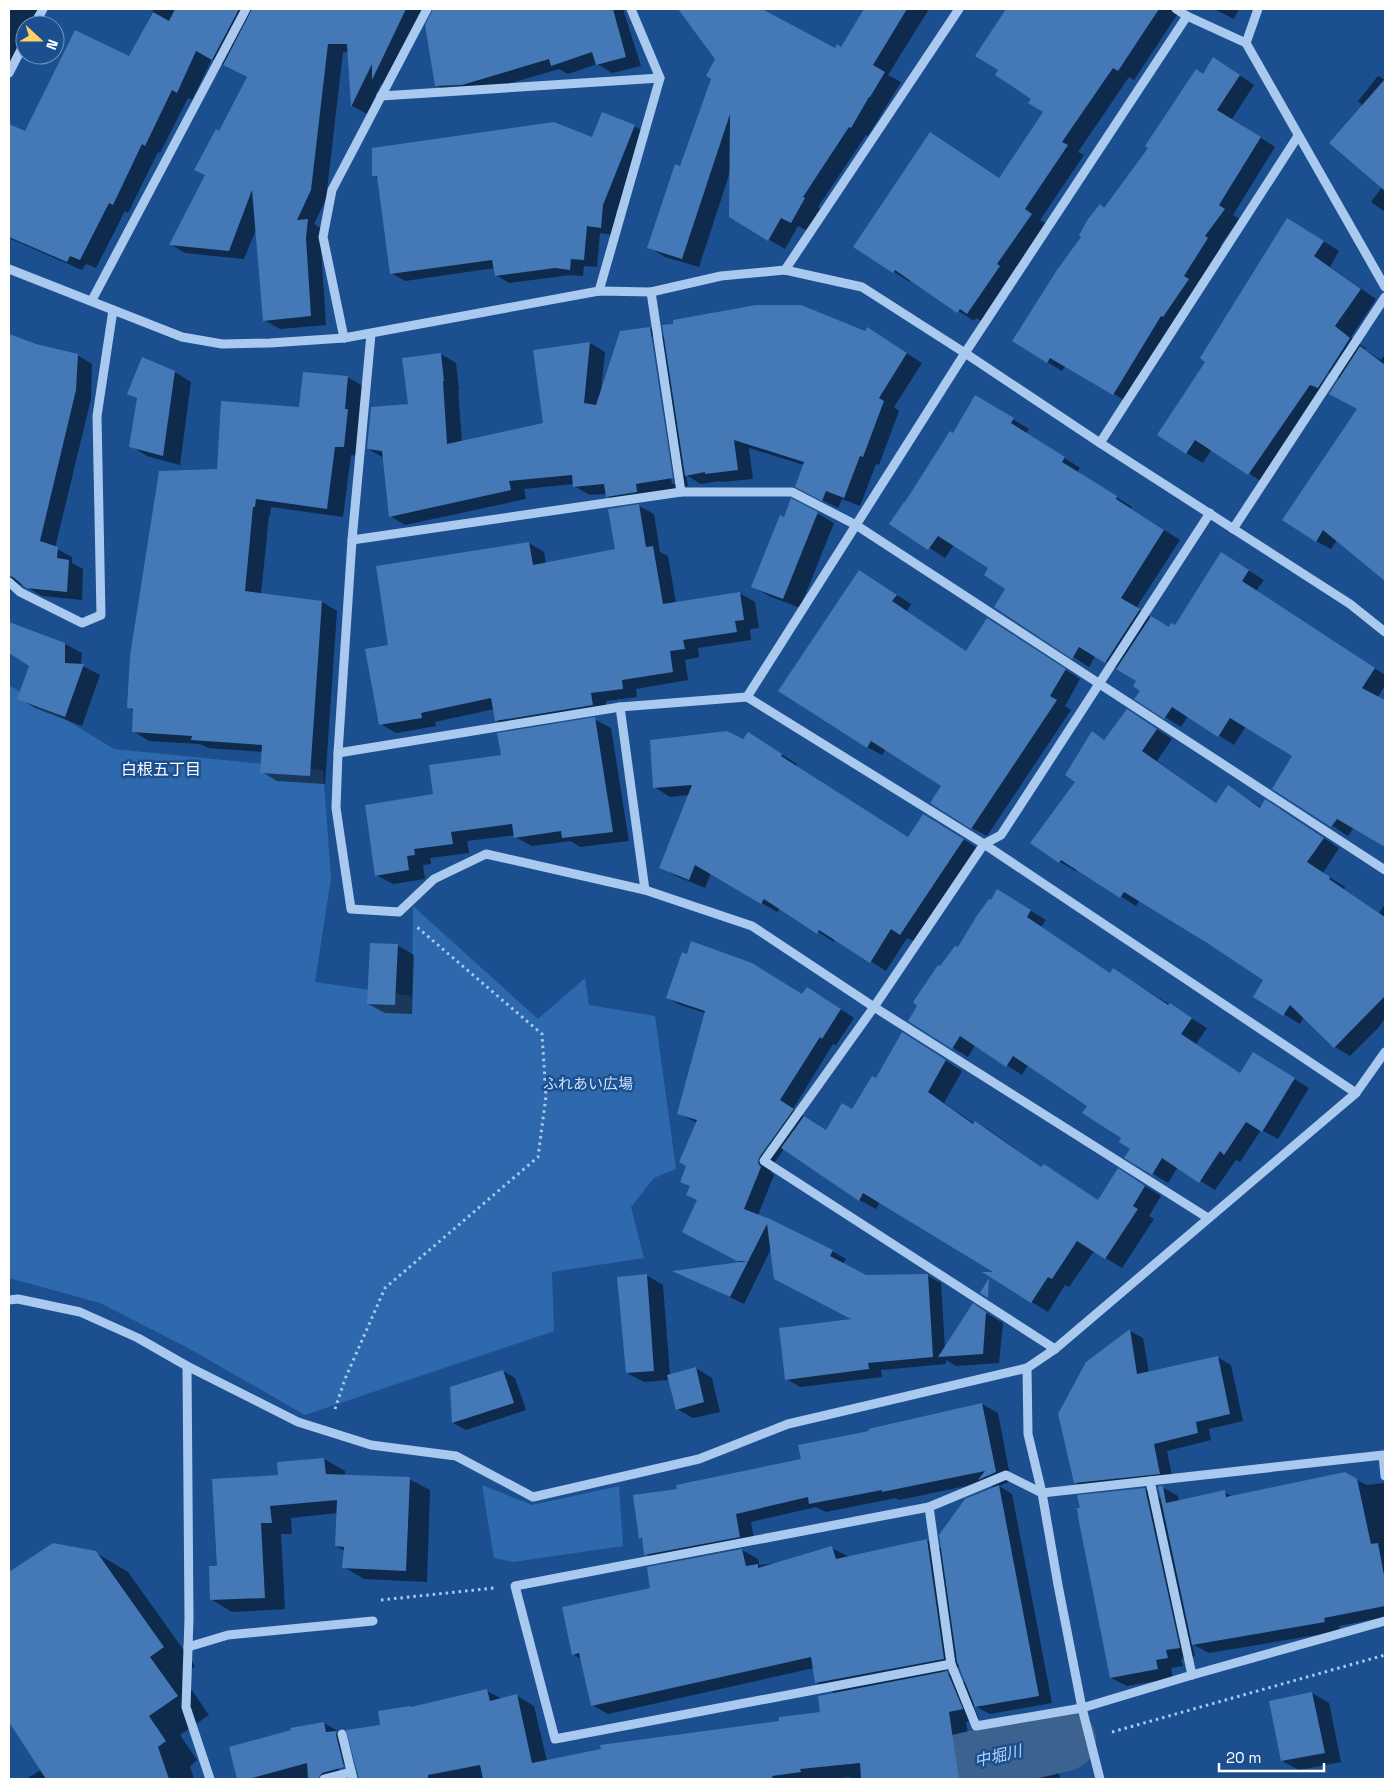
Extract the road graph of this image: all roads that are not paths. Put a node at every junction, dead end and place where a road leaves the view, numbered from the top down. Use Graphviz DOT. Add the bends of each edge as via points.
graph roads {
  1 [pos="246,9"];
  2 [pos="427,9"];
  3 [pos="630,9"];
  4 [pos="960,9"];
  5 [pos="1176,9"];
  6 [pos="1258,9"];
  7 [pos="1187,16"];
  8 [pos="1246,43"];
  9 [pos="15,61"];
  10 [pos="9,73"];
  11 [pos="660,78"];
  12 [pos="381,96"];
  13 [pos="1298,136"];
  14 [pos="9,269"];
  15 [pos="785,270"];
  16 [pos="1385,287"];
  17 [pos="599,291"];
  18 [pos="651,292"];
  19 [pos="1385,297"];
  20 [pos="92,300"];
  21 [pos="113,310"];
  22 [pos="371,334"];
  23 [pos="344,338"];
  24 [pos="966,352"];
  25 [pos="1100,442"];
  26 [pos="681,492"];
  27 [pos="1210,513"];
  28 [pos="856,525"];
  29 [pos="1233,529"];
  30 [pos="352,540"];
  31 [pos="9,582"];
  32 [pos="1385,632"];
  33 [pos="1098,683"];
  34 [pos="747,697"];
  35 [pos="620,707"];
  36 [pos="338,753"];
  37 [pos="984,844"];
  38 [pos="1385,870"];
  39 [pos="645,890"];
  40 [pos="874,1007"];
  41 [pos="1385,1052"];
  42 [pos="1356,1093"];
  43 [pos="1208,1218"];
  44 [pos="9,1300"];
  45 [pos="1055,1349"];
  46 [pos="187,1366"];
  47 [pos="1027,1368"];
  48 [pos="1385,1476"];
  49 [pos="1150,1481"];
  50 [pos="1042,1493"];
  51 [pos="929,1507"];
  52 [pos="373,1621"];
  53 [pos="1385,1621"];
  54 [pos="188,1648"];
  55 [pos="951,1664"];
  56 [pos="1192,1675"];
  57 [pos="1082,1708"];
  58 [pos="342,1734"];
  59 [pos="352,1776"];
  60 [pos="210,1779"];
  61 [pos="324,1779"];
  62 [pos="1100,1779"];
  1 -- 20 [label="street"];
  2 -- 12 [label="street"];
  3 -- 11 [label="street"];
  4 -- 15 [label="street"];
  5 -- 7 [label="street"];
  6 -- 8 [label="street"];
  7 -- 8 [label="street"];
  7 -- 24 [label="street"];
  8 -- 13 [label="street"];
  9 -- 10 [label="street"];
  11 -- 12 [label="street"];
  11 -- 17 [label="street"];
  12 -- 23 [label="street" via="332,190 323,237"];
  13 -- 16 [label="street"];
  13 -- 25 [label="street"];
  14 -- 20 [label="street"];
  15 -- 18 [label="street" via="721,276"];
  15 -- 24 [label="street" via="862,287"];
  17 -- 18 [label="street"];
  17 -- 22 [label="street"];
  18 -- 26 [label="street"];
  19 -- 29 [label="street"];
  20 -- 21 [label="street"];
  21 -- 23 [label="street" via="182,337 222,344"];
  21 -- 31 [label="street" via="97,416 101,615 82,623 20,592"];
  22 -- 23 [label="street"];
  22 -- 30 [label="street"];
  24 -- 25 [label="street"];
  24 -- 28 [label="street"];
  25 -- 27 [label="street"];
  26 -- 28 [label="street" via="792,492"];
  26 -- 30 [label="street"];
  27 -- 29 [label="street"];
  27 -- 33 [label="street"];
  28 -- 33 [label="street"];
  28 -- 34 [label="street"];
  29 -- 32 [label="street" via="1350,604"];
  30 -- 36 [label="street"];
  33 -- 37 [label="street" via="1001,835"];
  33 -- 38 [label="street"];
  34 -- 35 [label="street"];
  34 -- 37 [label="street"];
  35 -- 36 [label="street"];
  35 -- 39 [label="street"];
  36 -- 39 [label="street" via="336,808 351,909 399,912 434,879 486,854"];
  37 -- 40 [label="street"];
  37 -- 42 [label="street"];
  39 -- 40 [label="street" via="752,926"];
  40 -- 43 [label="street"];
  40 -- 45 [label="street" via="764,1161"];
  41 -- 42 [label="street"];
  42 -- 43 [label="street"];
  43 -- 45 [label="street"];
  44 -- 46 [label="street" via="80,1312 138,1338"];
  45 -- 47 [label="street"];
  46 -- 47 [label="street" via="298,1422 371,1445 456,1456 533,1497 699,1459 788,1424"];
  46 -- 54 [label="street"];
  47 -- 50 [label="street" via="1028,1434"];
  48 -- 49 [label="street" via="1383,1455"];
  49 -- 50 [label="street"];
  49 -- 56 [label="street"];
  50 -- 51 [label="street" via="1006,1475"];
  50 -- 57 [label="street"];
  51 -- 55 [label="street"];
  51 -- 55 [label="street" via="514,1586 555,1740"];
  52 -- 54 [label="street" via="228,1635"];
  53 -- 56 [label="street"];
  54 -- 60 [label="street" via="186,1707"];
  55 -- 57 [label="street" via="976,1726"];
  56 -- 57 [label="street"];
  57 -- 62 [label="street"];
  58 -- 59 [label="street"];
  59 -- 61 [label="street"];
}
